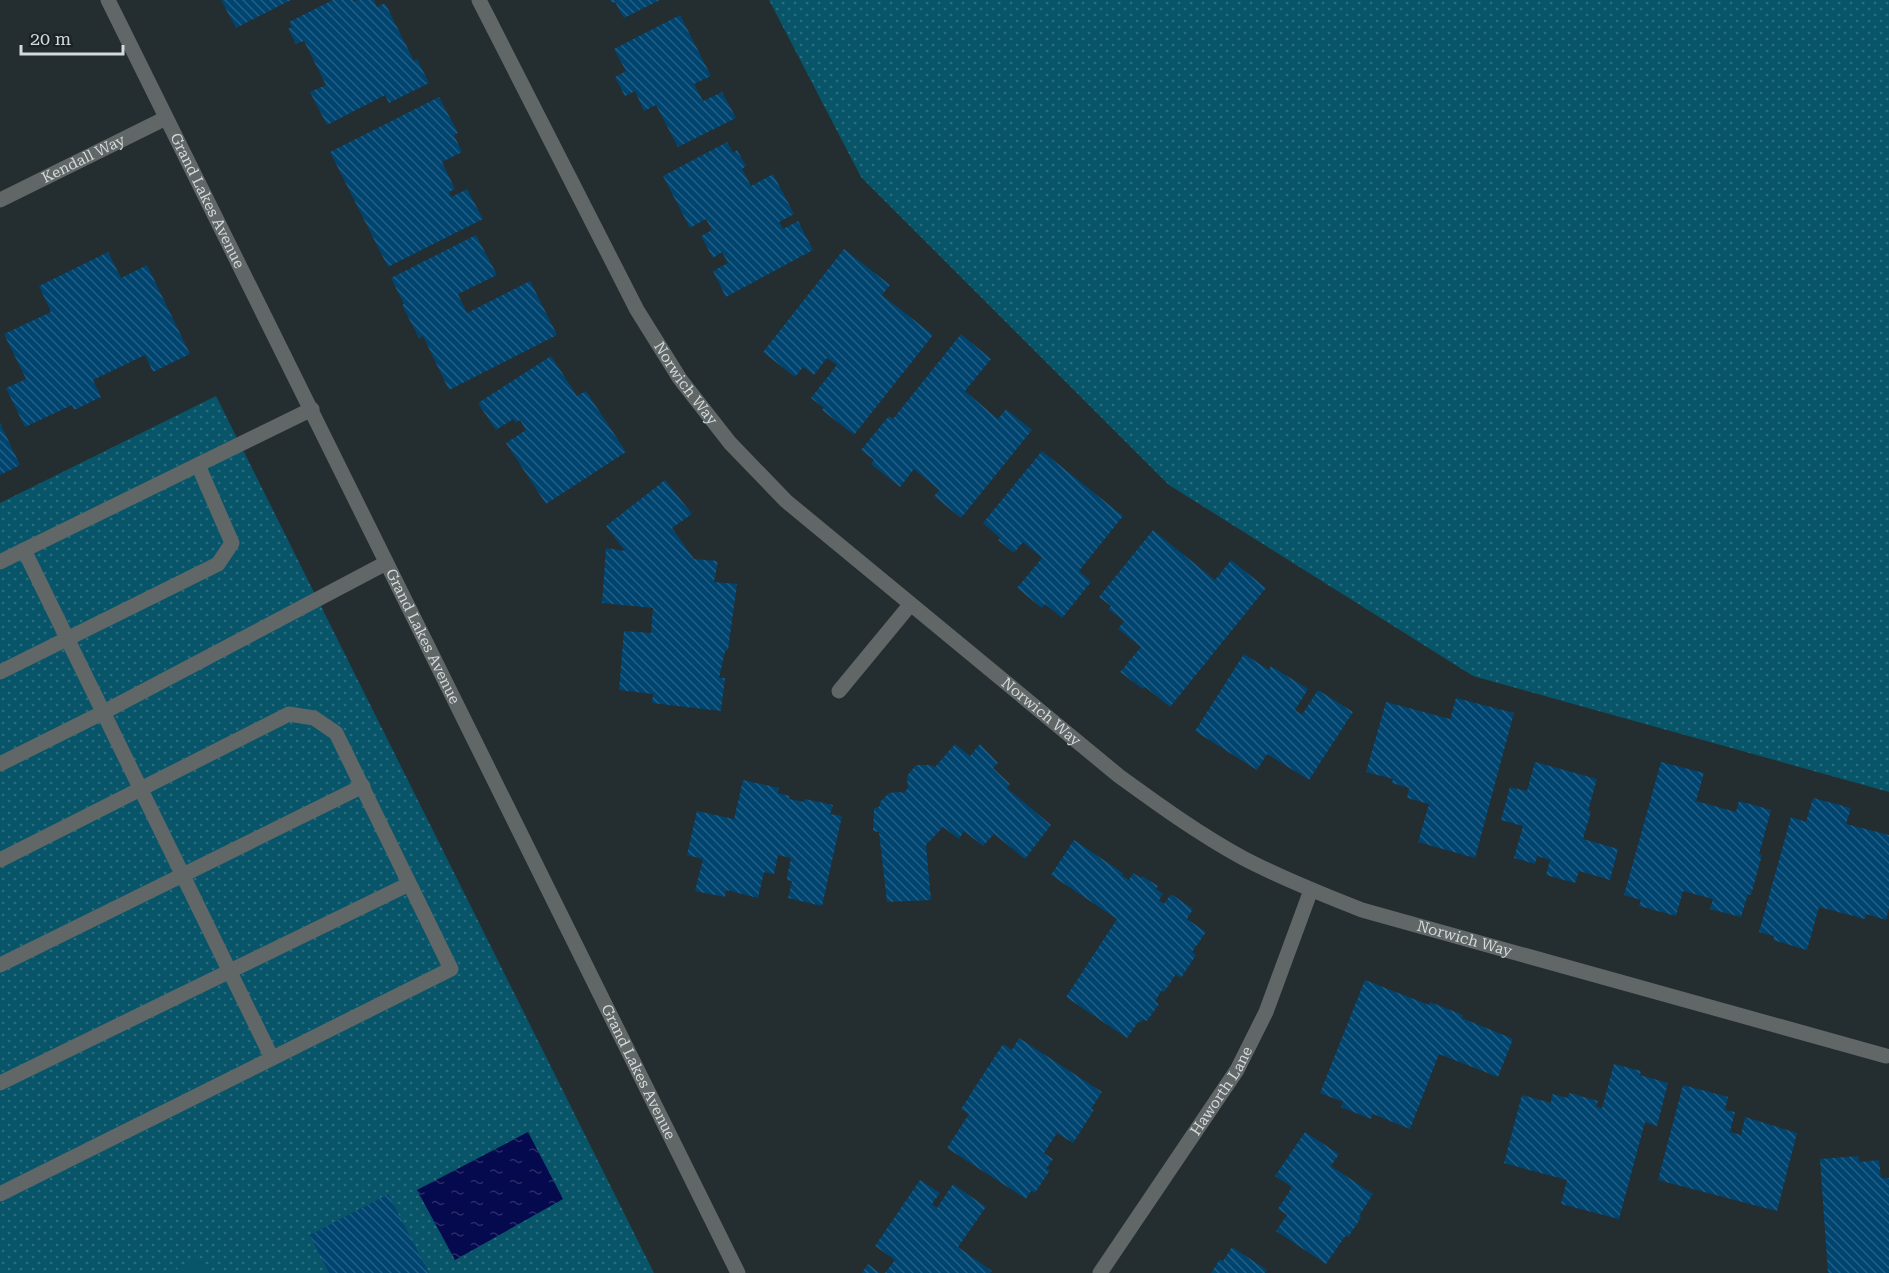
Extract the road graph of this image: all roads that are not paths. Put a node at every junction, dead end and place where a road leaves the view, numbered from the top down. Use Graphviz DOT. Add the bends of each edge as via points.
graph roads {
  1 [pos="108,0"];
  2 [pos="479,0"];
  3 [pos="166,118"];
  4 [pos="0,200"];
  5 [pos="312,409"];
  6 [pos="198,465"];
  7 [pos="24,550"];
  8 [pos="0,562"];
  9 [pos="386,563"];
  10 [pos="910,605"];
  11 [pos="66,639"];
  12 [pos="0,672"];
  13 [pos="839,691"];
  14 [pos="102,713"];
  15 [pos="0,764"];
  16 [pos="363,786"];
  17 [pos="142,788"];
  18 [pos="0,860"];
  19 [pos="184,875"];
  20 [pos="409,884"];
  21 [pos="1311,890"];
  22 [pos="0,965"];
  23 [pos="231,971"];
  24 [pos="1886,1056"];
  25 [pos="272,1058"];
  26 [pos="0,1083"];
  27 [pos="0,1194"];
  28 [pos="738,1273"];
  29 [pos="1100,1273"];
  1 -- 3 [label="street, Grand Lakes Avenue"];
  2 -- 10 [label="street, Norwich Way" via="637,310 680,379 730,443 786,501"];
  3 -- 4 [label="street, Kendall Way"];
  3 -- 5 [label="street, Grand Lakes Avenue"];
  5 -- 6 [label="street"];
  5 -- 9 [label="street, Grand Lakes Avenue"];
  6 -- 7 [label="street"];
  6 -- 11 [label="street" via="232,543 218,564"];
  7 -- 8 [label="street"];
  7 -- 11 [label="street"];
  9 -- 14 [label="street"];
  9 -- 28 [label="street, Grand Lakes Avenue"];
  10 -- 13 [label="street"];
  10 -- 21 [label="street, Norwich Way" via="1173,816 1243,858"];
  11 -- 12 [label="street"];
  11 -- 14 [label="street"];
  14 -- 15 [label="street"];
  14 -- 17 [label="street"];
  16 -- 17 [label="street" via="336,733 314,718 289,714"];
  16 -- 19 [label="street"];
  16 -- 20 [label="street"];
  17 -- 18 [label="street"];
  17 -- 19 [label="street"];
  19 -- 22 [label="street"];
  19 -- 23 [label="street"];
  20 -- 23 [label="street"];
  20 -- 25 [label="street" via="451,969"];
  21 -- 24 [label="street, Norwich Way" via="1362,910"];
  21 -- 29 [label="street, Haworth Lane" via="1266,1012 1237,1070"];
  23 -- 25 [label="street"];
  23 -- 26 [label="street"];
  25 -- 27 [label="street"];
}
